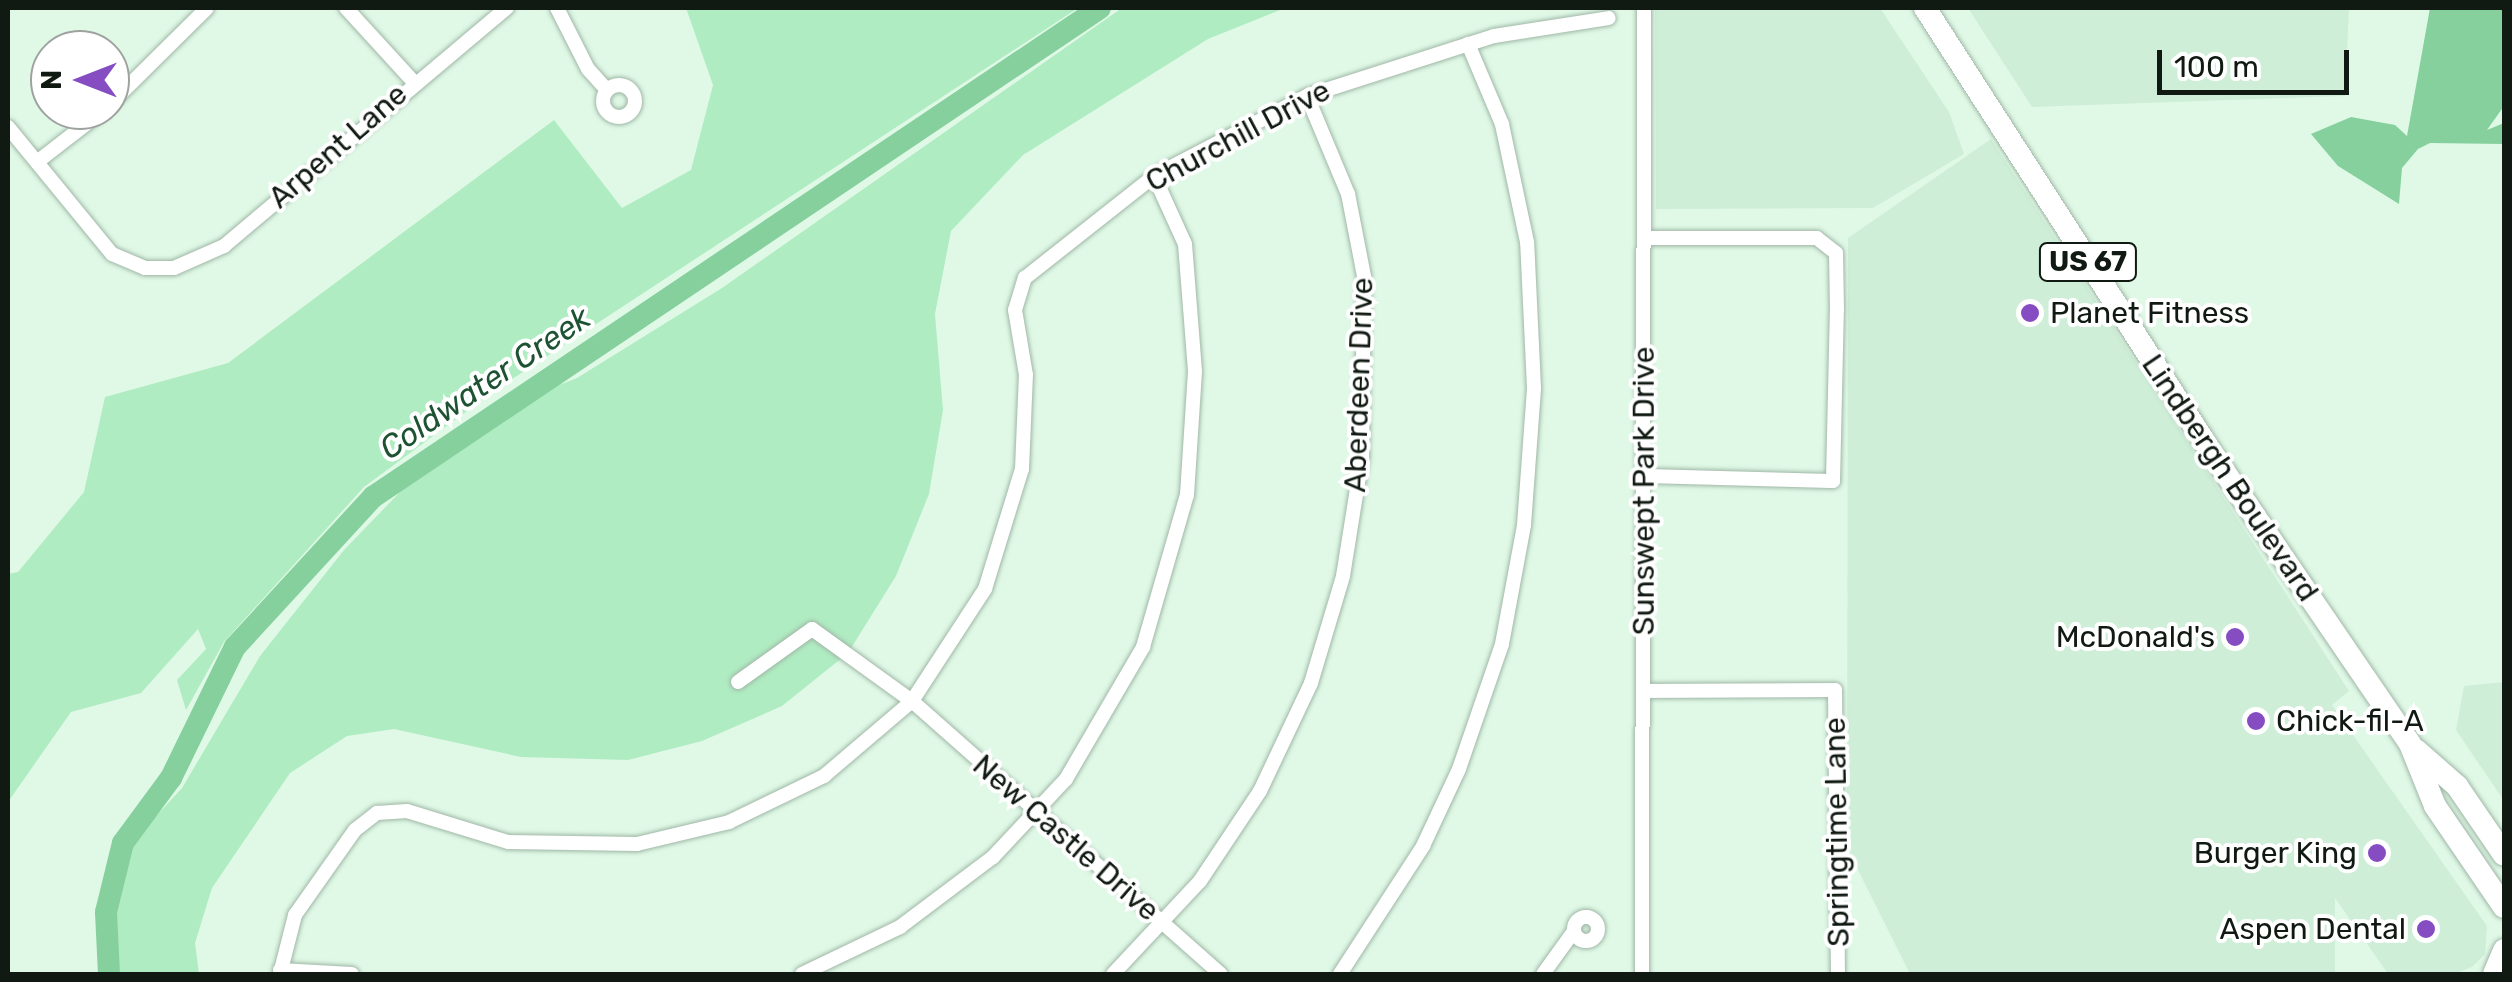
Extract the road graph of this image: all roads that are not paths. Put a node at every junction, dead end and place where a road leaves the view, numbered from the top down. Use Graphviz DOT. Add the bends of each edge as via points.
graph roads {
  1 [pos="207,8"];
  2 [pos="346,8"];
  3 [pos="506,8"];
  4 [pos="557,8"];
  5 [pos="1644,8"];
  6 [pos="1925,8"];
  7 [pos="1609,18"];
  8 [pos="1468,44"];
  9 [pos="413,81"];
  10 [pos="130,84"];
  11 [pos="607,90"];
  12 [pos="1307,96"];
  13 [pos="8,127"];
  14 [pos="78,130"];
  15 [pos="37,162"];
  16 [pos="1154,176"];
  17 [pos="1644,238"];
  18 [pos="1644,476"];
  19 [pos="738,682"];
  20 [pos="1644,691"];
  21 [pos="912,700"];
  22 [pos="2410,744"];
  23 [pos="1037,815"];
  24 [pos="2504,855"];
  25 [pos="2502,904"];
  26 [pos="1164,923"];
  27 [pos="2504,925"];
  28 [pos="1574,932"];
  29 [pos="2504,950"];
  30 [pos="2504,970"];
  31 [pos="280,972"];
  32 [pos="352,974"];
  33 [pos="802,974"];
  34 [pos="1112,974"];
  35 [pos="1221,974"];
  36 [pos="1340,974"];
  37 [pos="1543,974"];
  38 [pos="1642,974"];
  39 [pos="1838,974"];
  40 [pos="2495,974"];
  1 -- 10 [label="street"];
  2 -- 9 [label="street"];
  3 -- 9 [label="street, Arpent Lane"];
  4 -- 11 [label="street" via="588,69"];
  5 -- 17 [label="street, Sunswept Park Drive"];
  6 -- 22 [label="main road, Lindbergh Boulevard / US 67" via="2192,424"];
  7 -- 8 [label="street, Churchill Drive"];
  8 -- 12 [label="street, Churchill Drive"];
  8 -- 36 [label="street" via="1502,124 1528,242 1534,388 1524,525 1502,644 1459,769 1422,846"];
  9 -- 15 [label="street, Arpent Lane" via="224,246 162,270 112,254"];
  12 -- 16 [label="street, Churchill Drive"];
  12 -- 26 [label="street, Aberdeen Drive" via="1361,244 1362,457 1351,536 1323,652 1290,733 1225,847"];
  13 -- 15 [label="street"];
  14 -- 15 [label="street"];
  16 -- 21 [label="street, Churchill Drive" via="1064,242 1018,292 1025,438 1008,530 976,604"];
  16 -- 23 [label="street" via="1178,220 1193,296 1187,495 1143,647 1093,740"];
  17 -- 18 [label="street, Sunswept Park Drive"];
  17 -- 18 [label="street" via="1817,238 1836,253 1833,481"];
  18 -- 20 [label="street, Sunswept Park Drive"];
  19 -- 21 [label="street, New Castle Drive" via="812,629"];
  20 -- 38 [label="street, Sunswept Park Drive"];
  20 -- 39 [label="street, Springtime Lane" via="1835,690"];
  21 -- 23 [label="street, New Castle Drive"];
  21 -- 31 [label="street, Churchill Drive" via="824,776 755,812 669,839 538,846 407,811 377,813 365,819 295,915"];
  22 -- 24 [label="main road, Lindbergh Boulevard / US 67" via="2457,786"];
  22 -- 25 [label="main road, Lindbergh Boulevard / US 67" via="2435,806"];
  23 -- 26 [label="street, New Castle Drive"];
  23 -- 33 [label="street" via="900,928"];
  25 -- 27 [label="main road"];
  26 -- 34 [label="street, Aberdeen Drive"];
  26 -- 35 [label="street, New Castle Drive"];
  28 -- 37 [label="street"];
  29 -- 40 [label="main road"];
  30 -- 40 [label="main road"];
  31 -- 32 [label="street"];
}
